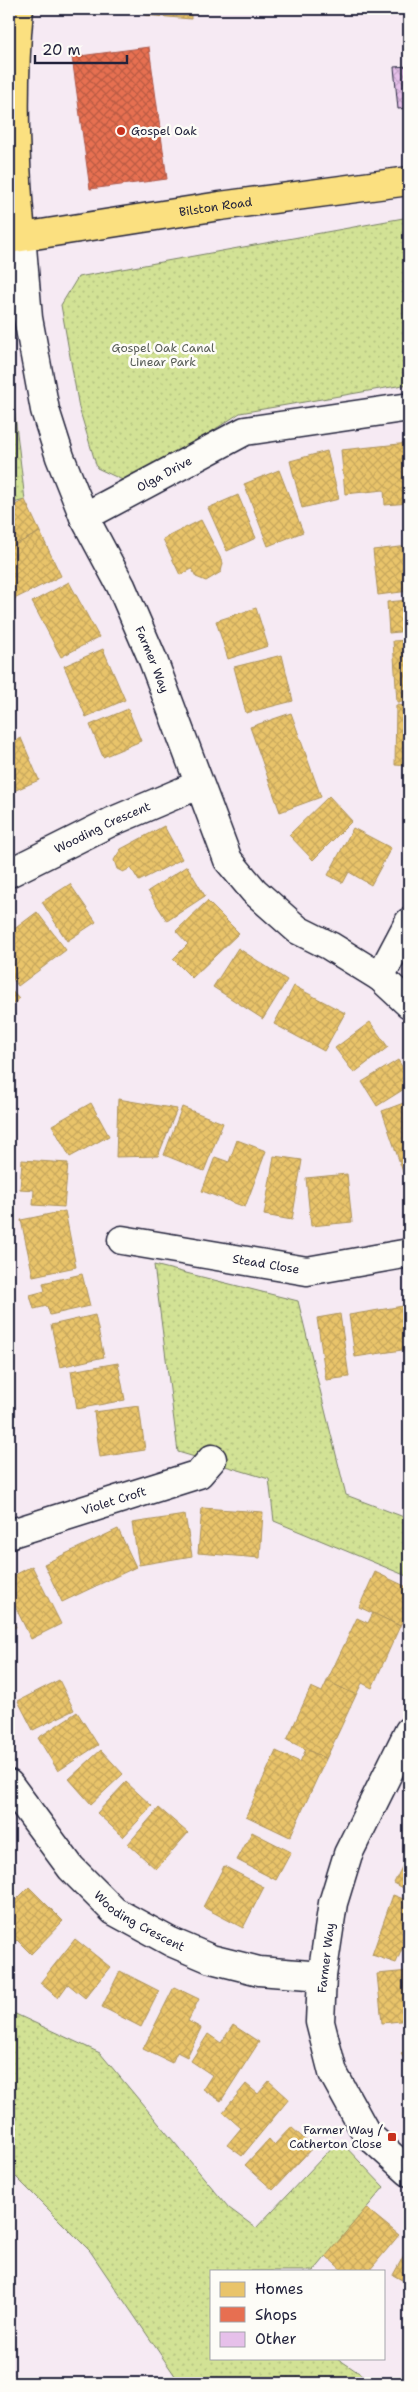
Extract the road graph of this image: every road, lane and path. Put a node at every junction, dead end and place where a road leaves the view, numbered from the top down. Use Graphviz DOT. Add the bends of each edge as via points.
graph roads {
  1 [pos="19,9"];
  2 [pos="409,181"];
  3 [pos="15,237"];
  4 [pos="403,408"];
  5 [pos="84,517"];
  6 [pos="198,785"];
  7 [pos="9,873"];
  8 [pos="409,922"];
  9 [pos="380,977"];
  10 [pos="409,1004"];
  11 [pos="122,1240"];
  12 [pos="409,1252"];
  13 [pos="212,1459"];
  14 [pos="9,1534"];
  15 [pos="409,1731"];
  16 [pos="9,1784"];
  17 [pos="322,1976"];
  18 [pos="409,2172"];
  1 -- 3 [label="main road"];
  2 -- 3 [label="main road, Bilston Road"];
  3 -- 5 [label="street, Farmer Way" via="45,410"];
  4 -- 5 [label="street, Olga Drive" via="245,431"];
  5 -- 6 [label="street, Farmer Way" via="128,602 153,660"];
  6 -- 7 [label="street, Wooding Crescent" via="111,822"];
  6 -- 9 [label="street, Farmer Way" via="228,860 254,891 298,930"];
  8 -- 9 [label="street"];
  9 -- 10 [label="street, Farmer Way"];
  11 -- 12 [label="street, Stead Close" via="307,1271"];
  13 -- 14 [label="street, Violet Croft" via="199,1474"];
  15 -- 17 [label="street, Farmer Way" via="348,1854 333,1903"];
  16 -- 17 [label="street, Wooding Crescent" via="71,1868 114,1911 171,1942 211,1959 259,1970"];
  17 -- 18 [label="street, Farmer Way" via="320,2022 333,2073 366,2133"];
}
